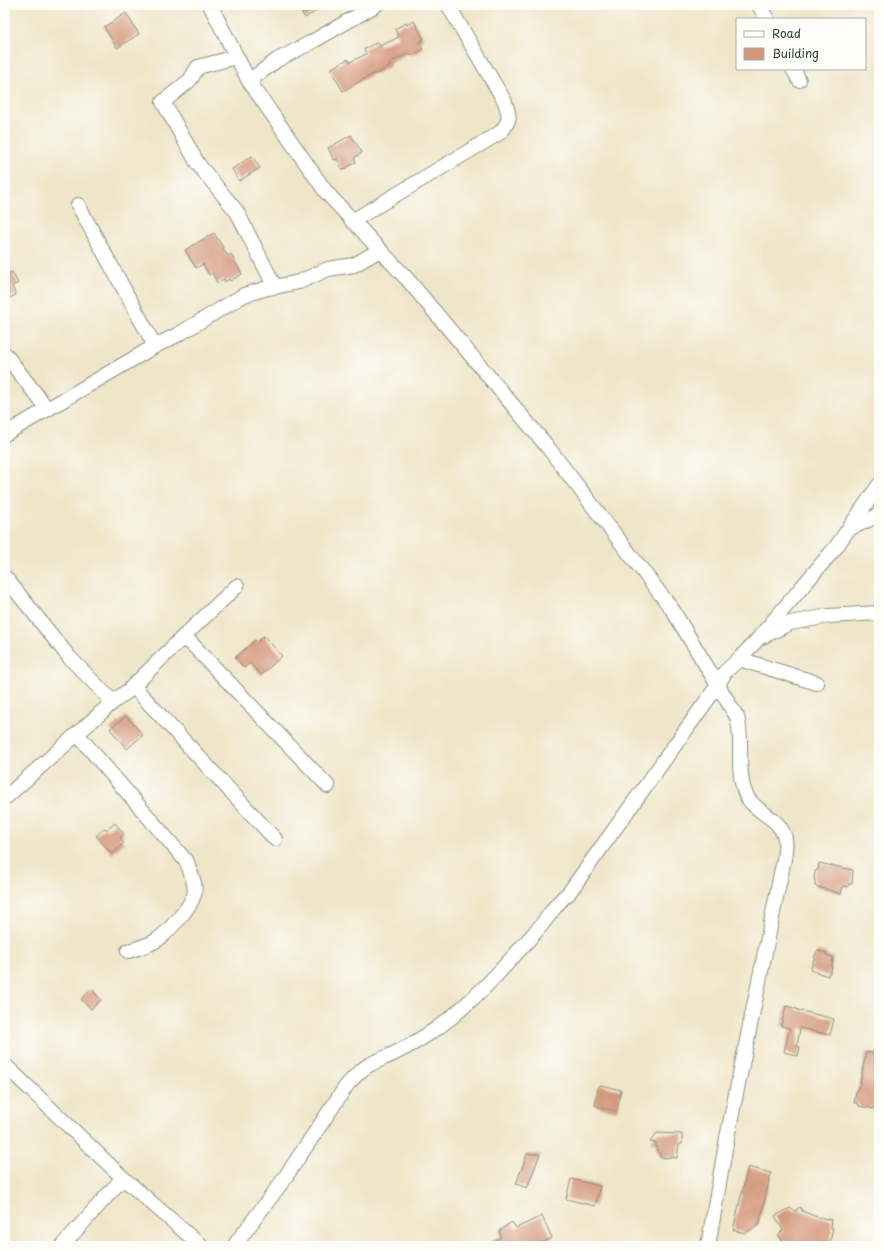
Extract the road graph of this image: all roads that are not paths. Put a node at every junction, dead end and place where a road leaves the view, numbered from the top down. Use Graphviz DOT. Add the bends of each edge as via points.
graph roads {
  1 [pos="210,5"];
  2 [pos="376,5"];
  3 [pos="448,5"];
  4 [pos="759,5"];
  5 [pos="766,18"];
  6 [pos="236,57"];
  7 [pos="249,81"];
  8 [pos="78,205"];
  9 [pos="352,221"];
  10 [pos="380,250"];
  11 [pos="275,287"];
  12 [pos="155,346"];
  13 [pos="5,354"];
  14 [pos="46,410"];
  15 [pos="5,434"];
  16 [pos="879,485"];
  17 [pos="879,515"];
  18 [pos="848,530"];
  19 [pos="5,577"];
  20 [pos="237,586"];
  21 [pos="879,612"];
  22 [pos="181,639"];
  23 [pos="758,639"];
  24 [pos="739,659"];
  25 [pos="817,683"];
  26 [pos="718,685"];
  27 [pos="134,686"];
  28 [pos="113,702"];
  29 [pos="76,734"];
  30 [pos="328,786"];
  31 [pos="5,798"];
  32 [pos="275,839"];
  33 [pos="128,951"];
  34 [pos="5,1065"];
  35 [pos="123,1178"];
  36 [pos="62,1246"];
  37 [pos="201,1246"];
  38 [pos="234,1246"];
  39 [pos="708,1246"];
  1 -- 6 [label="street"];
  2 -- 7 [label="street" via="278,60"];
  3 -- 9 [label="street" via="505,102 509,122 501,132"];
  4 -- 5 [label="street"];
  6 -- 7 [label="street"];
  6 -- 11 [label="street" via="198,67 190,80 163,102 198,164 236,212"];
  7 -- 9 [label="street" via="326,192"];
  8 -- 12 [label="street"];
  9 -- 10 [label="street"];
  10 -- 11 [label="street" via="354,265 328,269 299,282"];
  10 -- 26 [label="street" via="546,445 672,609"];
  11 -- 12 [label="street" via="244,295"];
  12 -- 14 [label="street"];
  13 -- 14 [label="street"];
  14 -- 15 [label="street"];
  16 -- 18 [label="street"];
  17 -- 18 [label="street"];
  18 -- 23 [label="street"];
  19 -- 28 [label="street" via="69,657"];
  20 -- 22 [label="street"];
  21 -- 23 [label="street" via="829,616 790,623"];
  22 -- 27 [label="street"];
  22 -- 30 [label="street" via="190,642"];
  23 -- 24 [label="street"];
  24 -- 25 [label="street"];
  24 -- 26 [label="street" via="725,672"];
  26 -- 38 [label="street" via="568,894 561,899 546,920 493,979 437,1028 397,1052 369,1064 358,1073"];
  26 -- 39 [label="street" via="737,717 740,728 740,769 745,794 750,803 781,829 785,840 784,859 727,1138"];
  27 -- 28 [label="street"];
  27 -- 32 [label="street"];
  28 -- 29 [label="street"];
  29 -- 31 [label="street"];
  29 -- 33 [label="street" via="187,862 194,886 194,895 186,911 157,939 141,948"];
  34 -- 35 [label="street"];
  35 -- 36 [label="street"];
  35 -- 37 [label="street"];
}
